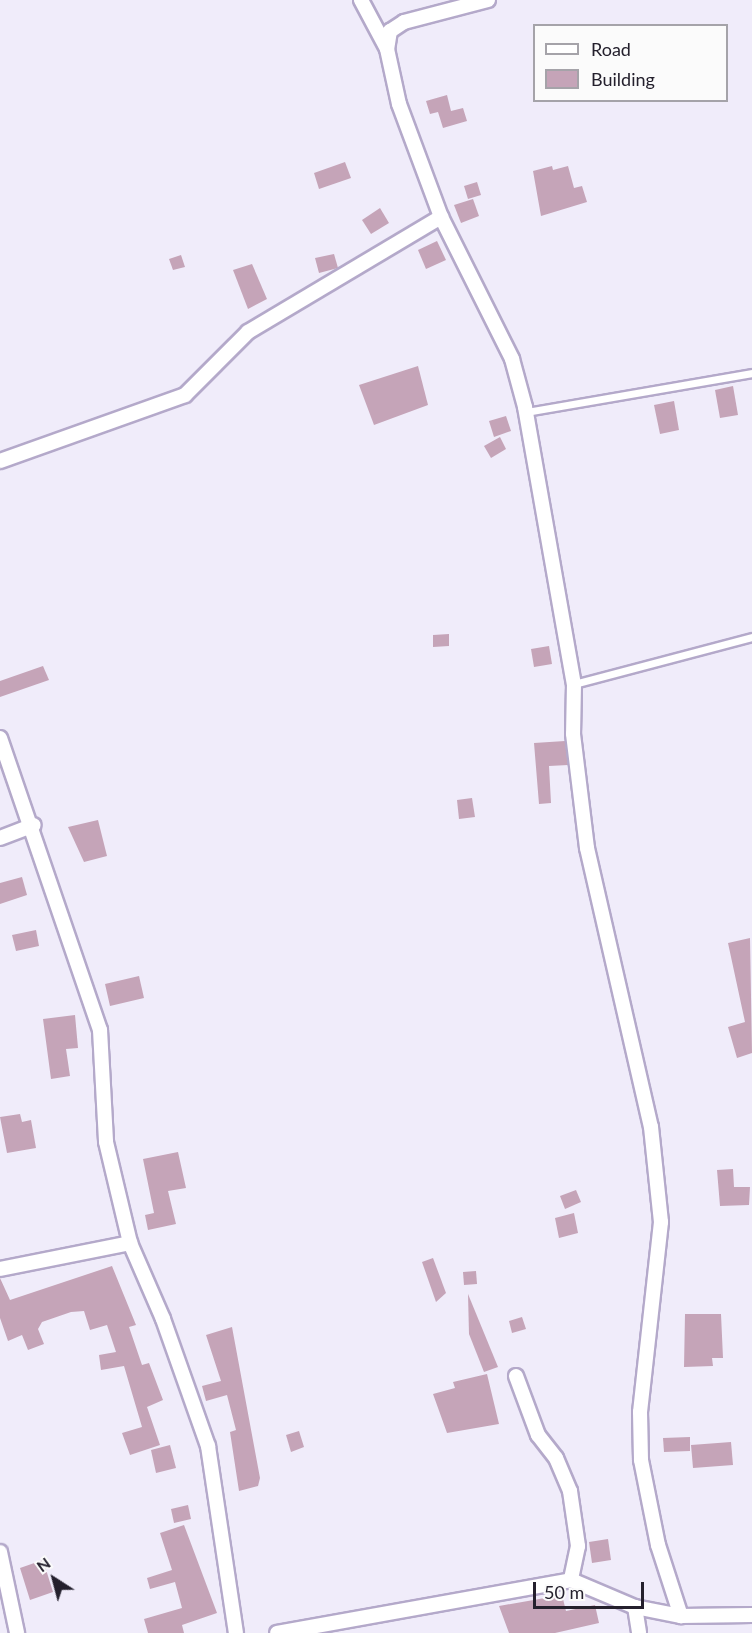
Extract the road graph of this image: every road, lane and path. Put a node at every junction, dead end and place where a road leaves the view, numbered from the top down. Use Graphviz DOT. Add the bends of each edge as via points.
graph roads {
  1 [pos="361,0"];
  2 [pos="488,0"];
  3 [pos="387,49"];
  4 [pos="441,217"];
  5 [pos="752,373"];
  6 [pos="526,411"];
  7 [pos="0,460"];
  8 [pos="752,637"];
  9 [pos="574,684"];
  10 [pos="0,738"];
  11 [pos="33,825"];
  12 [pos="0,838"];
  13 [pos="130,1243"];
  14 [pos="0,1269"];
  15 [pos="516,1376"];
  16 [pos="0,1554"];
  17 [pos="571,1580"];
  18 [pos="635,1607"];
  19 [pos="752,1615"];
  20 [pos="681,1616"];
  21 [pos="17,1633"];
  22 [pos="236,1633"];
  23 [pos="277,1633"];
  24 [pos="639,1633"];
  1 -- 3 [label="street"];
  2 -- 3 [label="street" via="404,22 390,31"];
  3 -- 4 [label="street" via="399,104"];
  4 -- 6 [label="street" via="512,359"];
  4 -- 7 [label="street" via="248,332 185,395"];
  5 -- 6 [label="lane"];
  6 -- 9 [label="street"];
  8 -- 9 [label="lane"];
  9 -- 20 [label="street" via="573,734 587,848 626,1004 657,1173 661,1222 640,1412 641,1460 658,1545"];
  10 -- 11 [label="street"];
  11 -- 12 [label="street"];
  11 -- 13 [label="street" via="103,1042 106,1143"];
  13 -- 14 [label="street"];
  13 -- 22 [label="street" via="163,1319 207,1446"];
  15 -- 17 [label="street" via="534,1426 570,1491 578,1546"];
  16 -- 21 [label="street"];
  17 -- 18 [label="street"];
  17 -- 23 [label="street"];
  18 -- 20 [label="street"];
  18 -- 24 [label="street"];
  19 -- 20 [label="street"];
}
